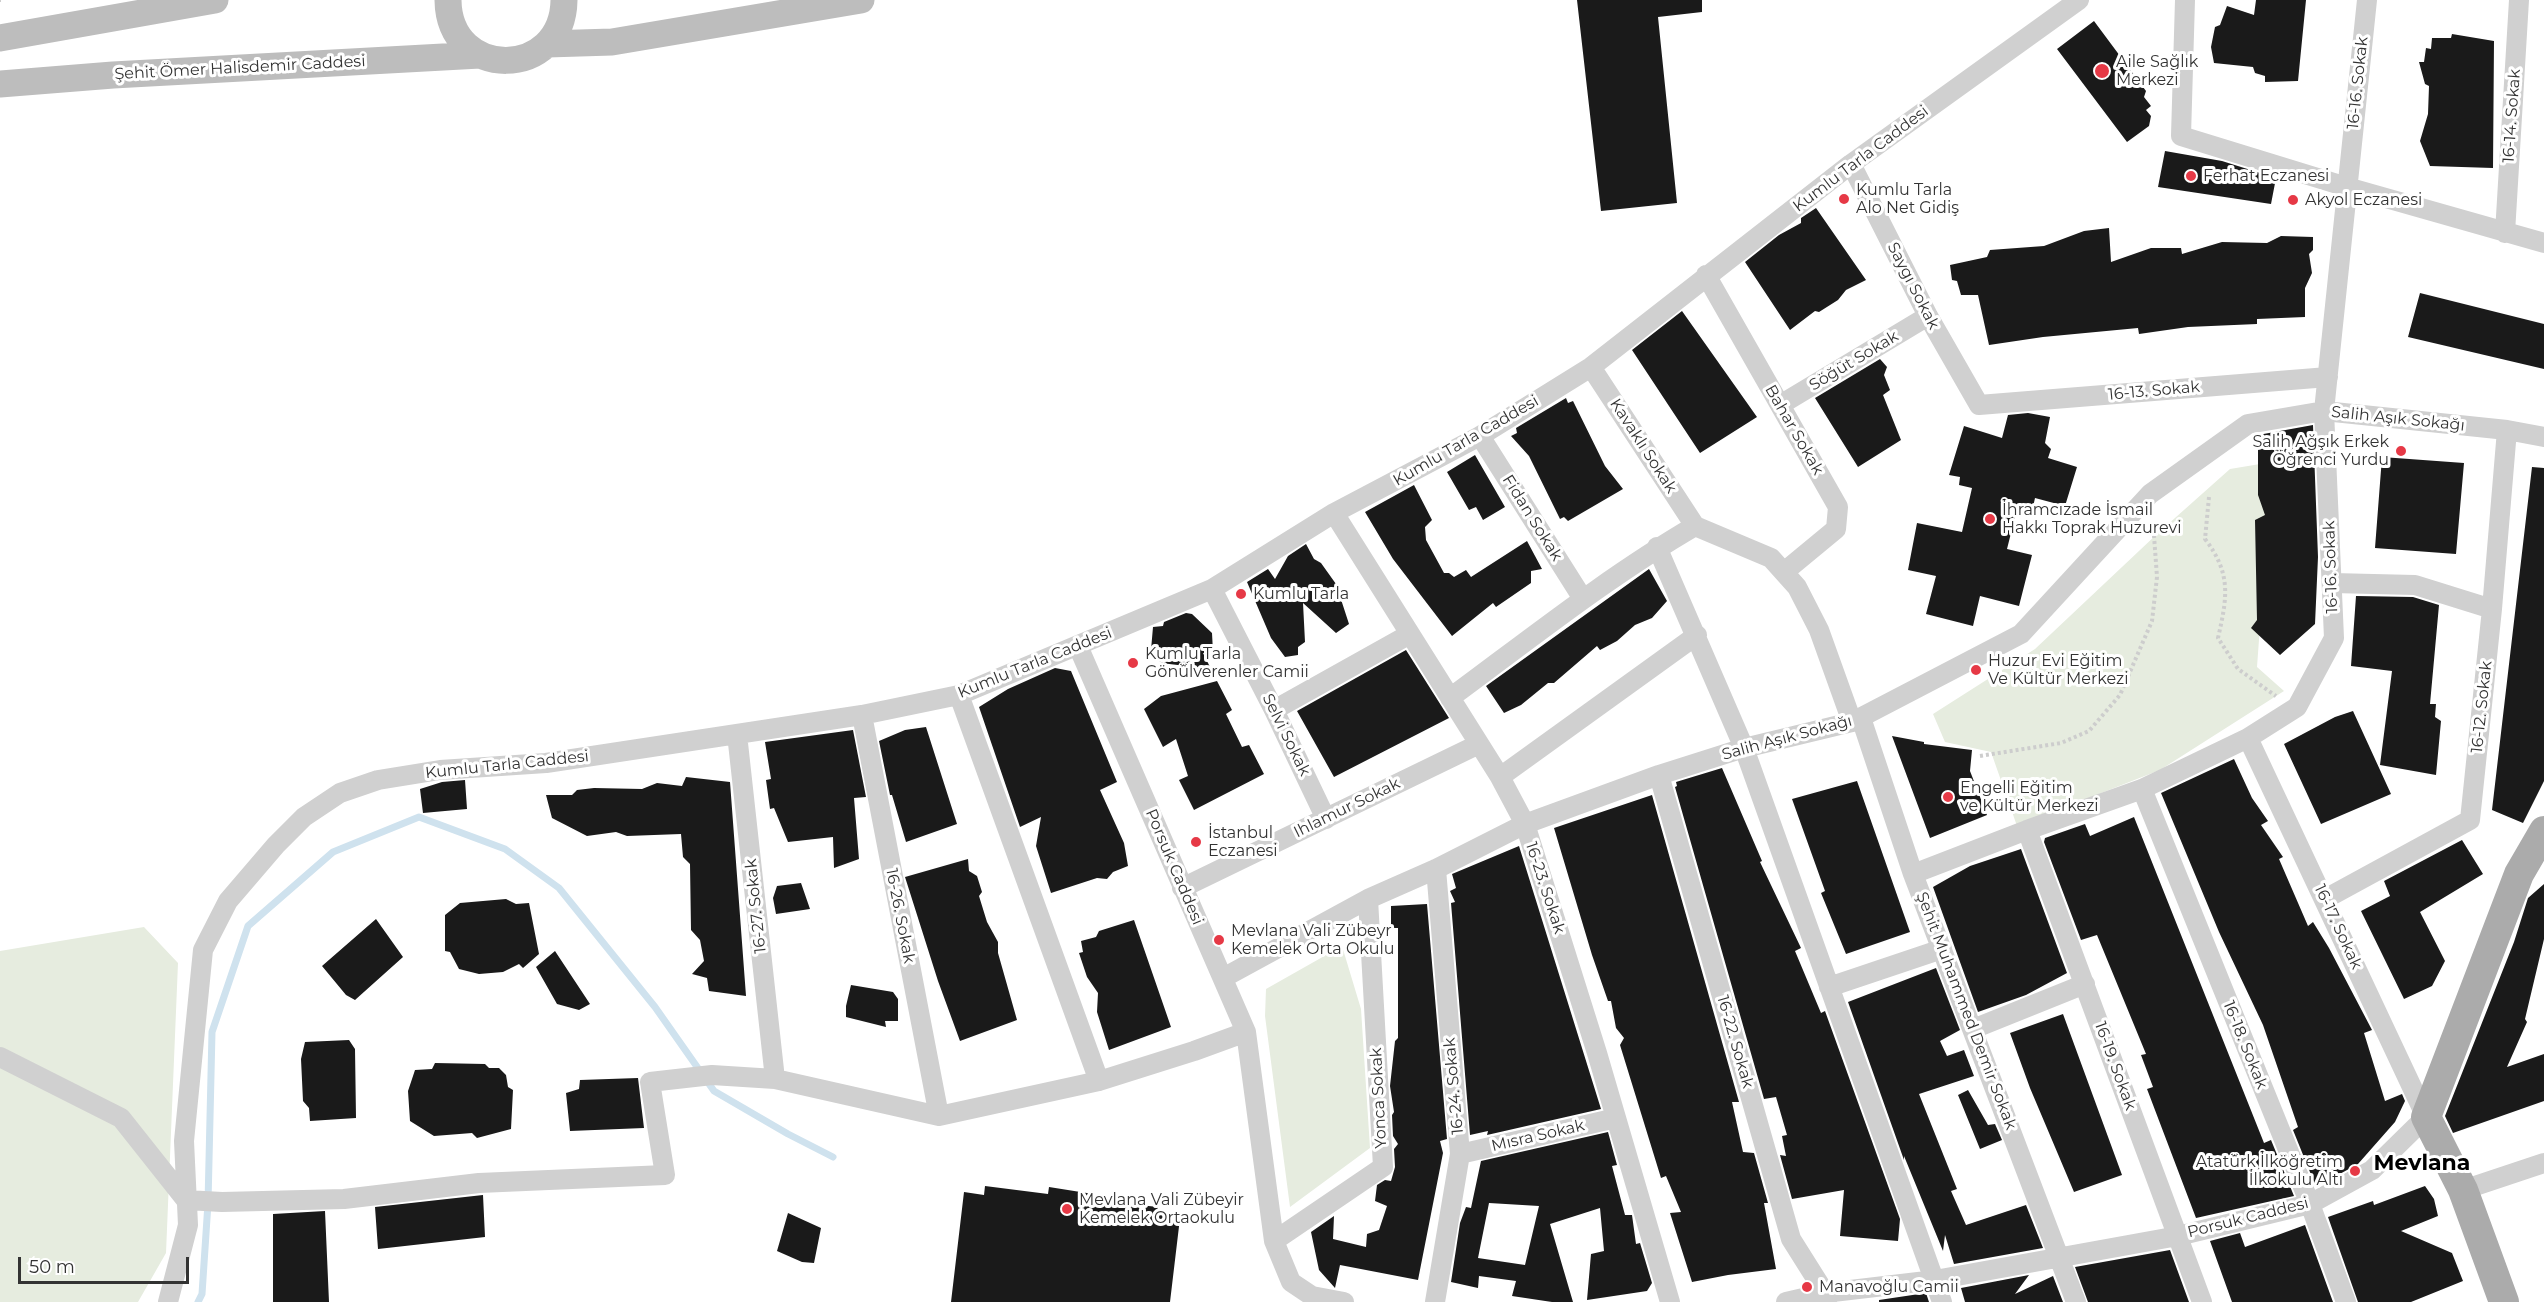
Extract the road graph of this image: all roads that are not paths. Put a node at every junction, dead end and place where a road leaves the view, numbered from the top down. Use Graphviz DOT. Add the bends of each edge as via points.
graph roads {
  1 [pos="215,0"];
  2 [pos="448,0"];
  3 [pos="564,0"];
  4 [pos="861,0"];
  5 [pos="2079,0"];
  6 [pos="2185,0"];
  7 [pos="2367,0"];
  8 [pos="2519,0"];
  9 [pos="0,38"];
  10 [pos="547,44"];
  11 [pos="480,55"];
  12 [pos="0,84"];
  13 [pos="1851,164"];
  14 [pos="2347,188"];
  15 [pos="2505,233"];
  16 [pos="2544,243"];
  17 [pos="1706,275"];
  18 [pos="1928,316"];
  19 [pos="1591,367"];
  20 [pos="2328,377"];
  21 [pos="1780,405"];
  22 [pos="1979,405"];
  23 [pos="2324,411"];
  24 [pos="2507,430"];
  25 [pos="1480,436"];
  26 [pos="2544,437"];
  27 [pos="1334,513"];
  28 [pos="1695,526"];
  29 [pos="1658,548"];
  30 [pos="1784,572"];
  31 [pos="2332,583"];
  32 [pos="1212,589"];
  33 [pos="1583,599"];
  34 [pos="2492,609"];
  35 [pos="1410,634"];
  36 [pos="1697,635"];
  37 [pos="1078,646"];
  38 [pos="959,695"];
  39 [pos="1450,698"];
  40 [pos="1275,710"];
  41 [pos="862,715"];
  42 [pos="1857,720"];
  43 [pos="737,734"];
  44 [pos="2248,738"];
  45 [pos="1479,744"];
  46 [pos="1744,748"];
  47 [pos="1659,775"];
  48 [pos="1500,777"];
  49 [pos="2142,789"];
  50 [pos="1326,819"];
  51 [pos="1525,824"];
  52 [pos="2027,830"];
  53 [pos="2544,831"];
  54 [pos="2544,859"];
  55 [pos="1436,869"];
  56 [pos="1913,874"];
  57 [pos="2519,874"];
  58 [pos="1182,888"];
  59 [pos="1368,899"];
  60 [pos="2325,899"];
  61 [pos="1942,949"];
  62 [pos="1223,978"];
  63 [pos="2085,984"];
  64 [pos="1829,987"];
  65 [pos="1973,1029"];
  66 [pos="1246,1032"];
  67 [pos="0,1057"];
  68 [pos="775,1079"];
  69 [pos="1099,1081"];
  70 [pos="939,1116"];
  71 [pos="2426,1117"];
  72 [pos="1616,1118"];
  73 [pos="1460,1154"];
  74 [pos="2544,1163"];
  75 [pos="2463,1190"];
  76 [pos="204,1201"];
  77 [pos="2310,1204"];
  78 [pos="2178,1236"];
  79 [pos="1274,1240"];
  80 [pos="2060,1257"];
  81 [pos="1935,1280"];
  82 [pos="1826,1297"];
  83 [pos="168,1302"];
  84 [pos="1344,1302"];
  85 [pos="1434,1302"];
  86 [pos="1670,1302"];
  87 [pos="1786,1302"];
  88 [pos="1942,1302"];
  89 [pos="2076,1302"];
  90 [pos="2202,1302"];
  91 [pos="2346,1302"];
  92 [pos="2504,1302"];
  1 -- 9 [label="main road"];
  2 -- 11 [label="main road" via="455,32"];
  3 -- 10 [label="main road" via="560,24"];
  4 -- 10 [label="main road" via="612,42"];
  5 -- 13 [label="street, Kumlu Tarla Caddesi"];
  6 -- 14 [label="street" via="2181,136"];
  7 -- 14 [label="street, 16-16. Sokak"];
  8 -- 15 [label="street, 16-14. Sokak"];
  10 -- 11 [label="main road, Şehit Ömer Halisdemir Caddesi" via="514,60 493,60"];
  11 -- 12 [label="main road, Şehit Ömer Halisdemir Caddesi"];
  13 -- 17 [label="street, Kumlu Tarla Caddesi"];
  13 -- 18 [label="street, Saygı Sokak"];
  14 -- 15 [label="street"];
  14 -- 20 [label="street, 16-16. Sokak"];
  15 -- 16 [label="street"];
  17 -- 19 [label="street, Kumlu Tarla Caddesi"];
  17 -- 21 [label="street, Bahar Sokak"];
  18 -- 21 [label="street, Söğüt Sokak"];
  18 -- 22 [label="street, Saygı Sokak"];
  19 -- 25 [label="street, Kumlu Tarla Caddesi"];
  19 -- 28 [label="street, Kavaklı Sokak"];
  20 -- 22 [label="street, 16-13. Sokak"];
  20 -- 23 [label="street, 16-16. Sokak"];
  21 -- 30 [label="street, Bahar Sokak" via="1838,507 1836,529"];
  23 -- 24 [label="street, Salih Aşık Sokağı"];
  23 -- 31 [label="street, 16-16. Sokak"];
  23 -- 42 [label="street, Salih Aşık Sokağı" via="2248,424 2150,494 2021,634"];
  24 -- 26 [label="street, Salih Aşık Sokağı"];
  24 -- 34 [label="street, 16-12. Sokak"];
  25 -- 27 [label="street, Kumlu Tarla Caddesi"];
  25 -- 33 [label="street, Fidan Sokak"];
  27 -- 32 [label="street, Kumlu Tarla Caddesi"];
  27 -- 35 [label="street, 16-23. Sokak"];
  28 -- 29 [label="street"];
  28 -- 30 [label="street, Şehit Muhammed Demir Sokak" via="1771,558"];
  29 -- 33 [label="street"];
  29 -- 36 [label="street"];
  30 -- 42 [label="street, Şehit Muhammed Demir Sokak" via="1797,586 1819,630"];
  31 -- 34 [label="street" via="2415,585"];
  31 -- 44 [label="street, 16-16. Sokak" via="2334,638 2297,707"];
  32 -- 37 [label="street, Kumlu Tarla Caddesi"];
  32 -- 40 [label="street, Selvi Sokak"];
  33 -- 39 [label="street"];
  34 -- 60 [label="street, 16-12. Sokak" via="2470,819"];
  35 -- 39 [label="street, 16-23. Sokak"];
  35 -- 40 [label="street"];
  36 -- 46 [label="street"];
  36 -- 48 [label="street"];
  37 -- 38 [label="street, Kumlu Tarla Caddesi"];
  37 -- 58 [label="street, Porsuk Caddesi"];
  38 -- 41 [label="street, Kumlu Tarla Caddesi"];
  38 -- 69 [label="street"];
  39 -- 45 [label="street, 16-23. Sokak"];
  40 -- 50 [label="street, Selvi Sokak"];
  41 -- 43 [label="street, Kumlu Tarla Caddesi"];
  41 -- 70 [label="street, 16-26. Sokak"];
  42 -- 46 [label="street, Salih Aşık Sokağı"];
  42 -- 56 [label="street, Şehit Muhammed Demir Sokak"];
  43 -- 68 [label="street, 16-27. Sokak"];
  43 -- 76 [label="street, Kumlu Tarla Caddesi" via="546,763 440,770 378,780 340,793 304,817 228,901 202,950 184,1141"];
  44 -- 49 [label="street, 16-16. Sokak"];
  44 -- 60 [label="street, 16-17. Sokak"];
  45 -- 48 [label="street, 16-23. Sokak"];
  45 -- 50 [label="street, Ihlamur Sokak"];
  46 -- 47 [label="street, Salih Aşık Sokağı"];
  46 -- 64 [label="street"];
  47 -- 51 [label="street, Salih Aşık Sokağı"];
  47 -- 82 [label="street, 16-22. Sokak" via="1791,1239"];
  48 -- 51 [label="street, 16-23. Sokak"];
  49 -- 52 [label="street, 16-16. Sokak"];
  49 -- 77 [label="street, 16-18. Sokak"];
  50 -- 58 [label="street, Ihlamur Sokak"];
  51 -- 55 [label="street, Salih Aşık Sokağı"];
  51 -- 72 [label="street, 16-23. Sokak"];
  52 -- 56 [label="street, 16-16. Sokak"];
  52 -- 63 [label="street, 16-19. Sokak"];
  53 -- 57 [label="main road, Porsuk Caddesi"];
  54 -- 57 [label="main road"];
  55 -- 59 [label="street, Salih Aşık Sokağı"];
  55 -- 73 [label="street, 16-24. Sokak"];
  56 -- 61 [label="street, Şehit Muhammed Demir Sokak"];
  57 -- 71 [label="main road, Porsuk Caddesi"];
  58 -- 62 [label="street, Porsuk Caddesi"];
  59 -- 62 [label="street, Salih Aşık Sokağı"];
  59 -- 79 [label="street, Yonca Sokak" via="1383,1167"];
  60 -- 71 [label="street, 16-17. Sokak"];
  61 -- 64 [label="street"];
  61 -- 65 [label="street, Şehit Muhammed Demir Sokak"];
  62 -- 66 [label="street, Porsuk Caddesi"];
  63 -- 65 [label="street"];
  63 -- 78 [label="street, 16-19. Sokak"];
  64 -- 81 [label="street"];
  65 -- 80 [label="street, Şehit Muhammed Demir Sokak"];
  66 -- 69 [label="street"];
  66 -- 79 [label="street, Porsuk Caddesi"];
  67 -- 76 [label="street" via="121,1118"];
  68 -- 70 [label="street"];
  68 -- 76 [label="street" via="712,1075 650,1082 665,1175 479,1183 344,1199"];
  69 -- 70 [label="street"];
  71 -- 75 [label="main road"];
  71 -- 77 [label="street, Porsuk Caddesi" via="2372,1170"];
  72 -- 73 [label="street, Mısra Sokak"];
  72 -- 86 [label="street, 16-23. Sokak"];
  73 -- 85 [label="street, 16-24. Sokak"];
  74 -- 75 [label="street"];
  75 -- 92 [label="main road"];
  76 -- 83 [label="street, Kumlu Tarla Caddesi" via="188,1225"];
  77 -- 78 [label="street, Porsuk Caddesi"];
  77 -- 91 [label="street, 16-18. Sokak"];
  78 -- 80 [label="street, Porsuk Caddesi"];
  78 -- 90 [label="street, 16-19. Sokak"];
  79 -- 84 [label="street, Porsuk Caddesi" via="1291,1282 1312,1296"];
  80 -- 81 [label="street, Porsuk Caddesi"];
  80 -- 89 [label="street, Şehit Muhammed Demir Sokak"];
  81 -- 82 [label="street, Porsuk Caddesi"];
  81 -- 88 [label="street"];
  82 -- 87 [label="street, Porsuk Caddesi"];
}
